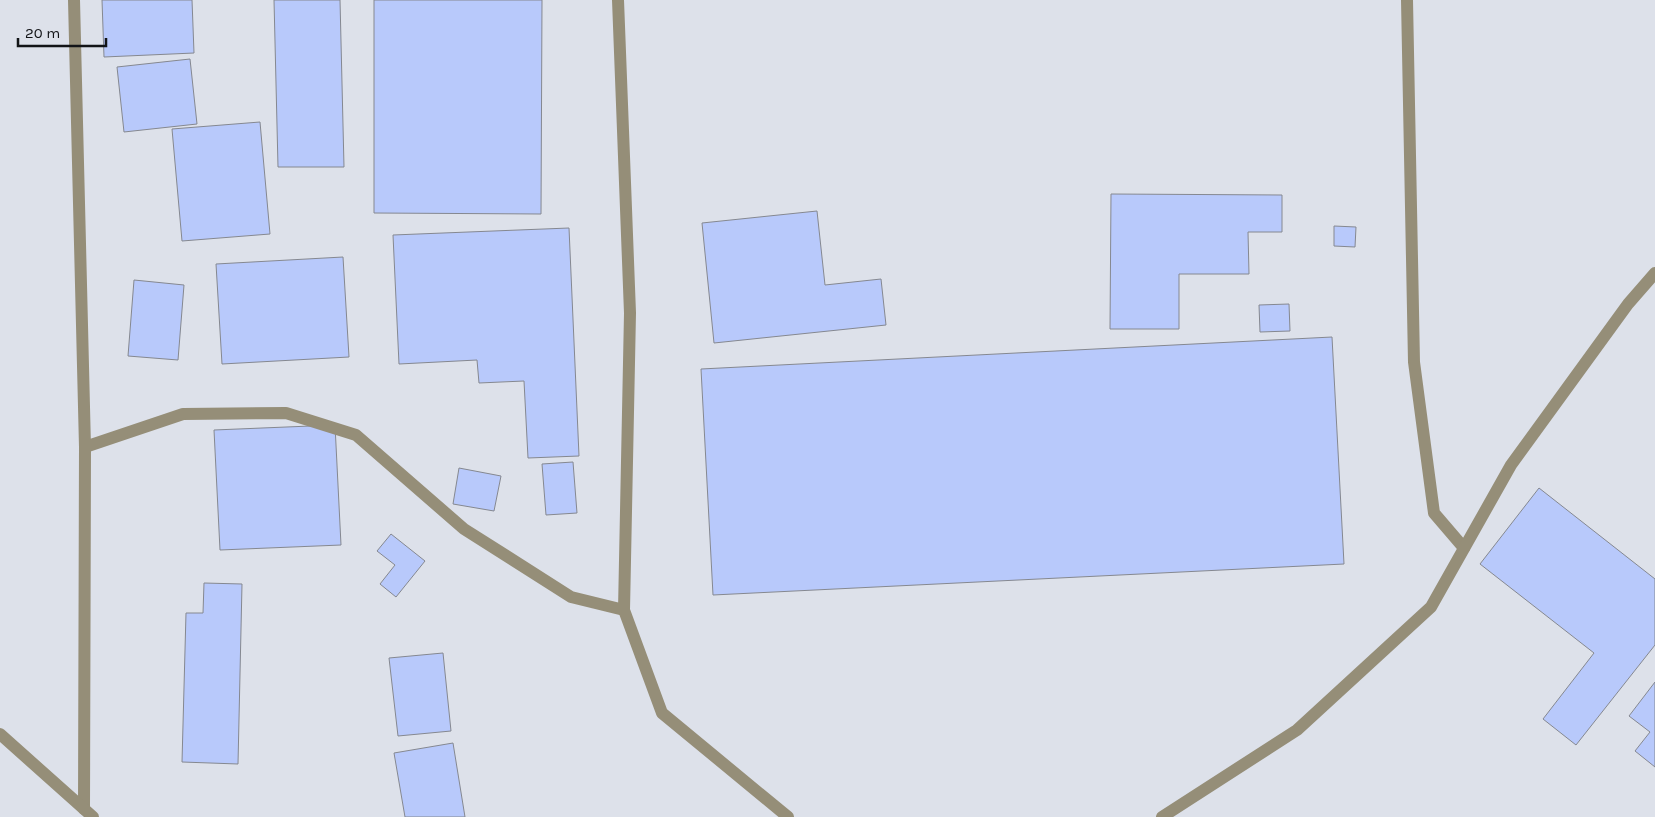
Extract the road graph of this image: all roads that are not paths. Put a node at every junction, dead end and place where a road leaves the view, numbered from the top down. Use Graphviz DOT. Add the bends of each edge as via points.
graph roads {
  1 [pos="74,0"];
  2 [pos="618,0"];
  3 [pos="1407,0"];
  4 [pos="1655,273"];
  5 [pos="85,447"];
  6 [pos="1464,548"];
  7 [pos="624,610"];
  8 [pos="0,734"];
  9 [pos="88,813"];
  10 [pos="788,817"];
  11 [pos="1162,817"];
  1 -- 5 [label="street"];
  2 -- 7 [label="street" via="630,313"];
  3 -- 6 [label="street" via="1414,362 1434,513"];
  4 -- 6 [label="street" via="1628,304 1510,465"];
  5 -- 7 [label="street" via="183,414 286,413 356,435 464,529 572,597"];
  5 -- 9 [label="street"];
  6 -- 11 [label="street" via="1431,607 1297,730"];
  7 -- 10 [label="street" via="662,713"];
  8 -- 9 [label="street"];
}
